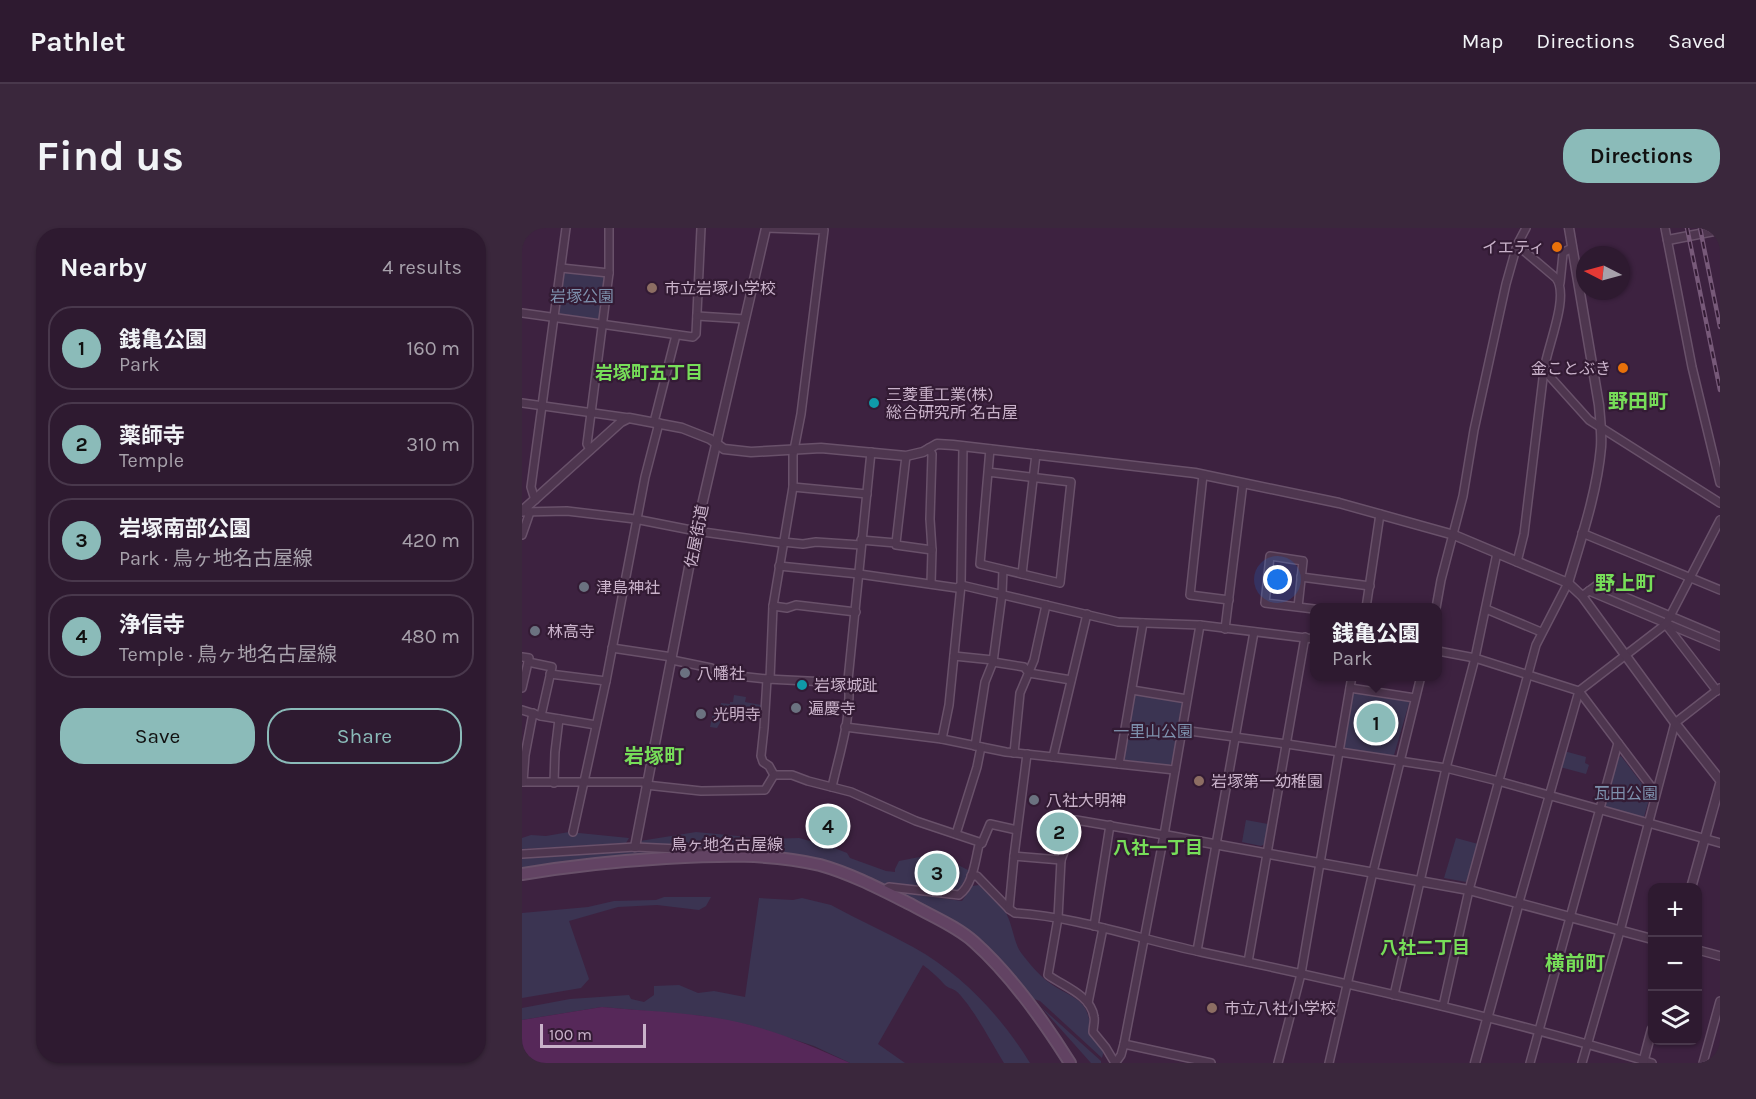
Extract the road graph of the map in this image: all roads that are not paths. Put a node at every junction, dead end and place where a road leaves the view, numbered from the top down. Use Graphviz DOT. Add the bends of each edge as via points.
graph roads {
  1 [pos="566,228"];
  2 [pos="609,228"];
  3 [pos="701,228"];
  4 [pos="766,228"];
  5 [pos="1526,228"];
  6 [pos="1569,228"];
  7 [pos="1665,228"];
  8 [pos="1719,230"];
  9 [pos="1668,240"];
  10 [pos="1517,245"];
  11 [pos="1572,248"];
  12 [pos="561,268"];
  13 [pos="609,273"];
  14 [pos="1560,283"];
  15 [pos="522,313"];
  16 [pos="697,316"];
  17 [pos="554,318"];
  18 [pos="745,319"];
  19 [pos="603,324"];
  20 [pos="676,335"];
  21 [pos="1544,370"];
  22 [pos="522,403"];
  23 [pos="542,406"];
  24 [pos="591,413"];
  25 [pos="629,418"];
  26 [pos="656,423"];
  27 [pos="1601,429"];
  28 [pos="716,443"];
  29 [pos="963,446"];
  30 [pos="929,448"];
  31 [pos="990,449"];
  32 [pos="590,450"];
  33 [pos="794,450"];
  34 [pos="871,452"];
  35 [pos="1036,454"];
  36 [pos="906,456"];
  37 [pos="988,472"];
  38 [pos="1203,475"];
  39 [pos="1034,477"];
  40 [pos="1243,483"];
  41 [pos="1720,483"];
  42 [pos="793,487"];
  43 [pos="867,494"];
  44 [pos="535,500"];
  45 [pos="1720,503"];
  46 [pos="524,511"];
  47 [pos="1380,514"];
  48 [pos="638,520"];
  49 [pos="1720,520"];
  50 [pos="696,531"];
  51 [pos="1582,533"];
  52 [pos="522,535"];
  53 [pos="1454,535"];
  54 [pos="783,543"];
  55 [pos="861,543"];
  56 [pos="896,543"];
  57 [pos="932,550"];
  58 [pos="1497,553"];
  59 [pos="1517,562"];
  60 [pos="779,566"];
  61 [pos="1003,570"];
  62 [pos="859,574"];
  63 [pos="1022,574"];
  64 [pos="1301,577"];
  65 [pos="1690,578"];
  66 [pos="1568,583"];
  67 [pos="931,584"];
  68 [pos="961,585"];
  69 [pos="1370,586"];
  70 [pos="1720,590"];
  71 [pos="1002,594"];
  72 [pos="1586,594"];
  73 [pos="1229,600"];
  74 [pos="1367,603"];
  75 [pos="1437,603"];
  76 [pos="1046,605"];
  77 [pos="773,606"];
  78 [pos="1298,607"];
  79 [pos="1310,608"];
  80 [pos="1486,609"];
  81 [pos="856,612"];
  82 [pos="1087,614"];
  83 [pos="1668,620"];
  84 [pos="1143,623"];
  85 [pos="1200,625"];
  86 [pos="1226,628"];
  87 [pos="1541,632"];
  88 [pos="1254,633"];
  89 [pos="1720,637"];
  90 [pos="1305,638"];
  91 [pos="1310,639"];
  92 [pos="1720,646"];
  93 [pos="612,648"];
  94 [pos="1442,652"];
  95 [pos="1625,655"];
  96 [pos="954,656"];
  97 [pos="672,658"];
  98 [pos="1475,658"];
  99 [pos="525,659"];
  100 [pos="993,661"];
  101 [pos="1029,673"];
  102 [pos="550,674"];
  103 [pos="1528,674"];
  104 [pos="768,679"];
  105 [pos="1071,680"];
  106 [pos="606,681"];
  107 [pos="1351,681"];
  108 [pos="1420,681"];
  109 [pos="848,683"];
  110 [pos="522,688"];
  111 [pos="1350,688"];
  112 [pos="1718,689"];
  113 [pos="1132,690"];
  114 [pos="1579,691"];
  115 [pos="1415,698"];
  116 [pos="1187,699"];
  117 [pos="522,710"];
  118 [pos="537,714"];
  119 [pos="559,719"];
  120 [pos="1675,723"];
  121 [pos="596,725"];
  122 [pos="845,727"];
  123 [pos="1182,729"];
  124 [pos="1235,737"];
  125 [pos="942,739"];
  126 [pos="1618,743"];
  127 [pos="1287,744"];
  128 [pos="978,746"];
  129 [pos="1340,752"];
  130 [pos="1014,753"];
  131 [pos="1028,754"];
  132 [pos="1053,757"];
  133 [pos="1399,761"];
  134 [pos="1119,764"];
  135 [pos="1446,768"];
  136 [pos="1175,770"];
  137 [pos="774,775"];
  138 [pos="1498,781"];
  139 [pos="523,782"];
  140 [pos="584,782"];
  141 [pos="1720,782"];
  142 [pos="554,783"];
  143 [pos="647,783"];
  144 [pos="832,787"];
  145 [pos="1656,793"];
  146 [pos="1549,796"];
  147 [pos="1600,810"];
  148 [pos="1648,824"];
  149 [pos="1110,825"];
  150 [pos="1017,830"];
  151 [pos="573,832"];
  152 [pos="956,834"];
  153 [pos="1164,835"];
  154 [pos="1705,839"];
  155 [pos="982,843"];
  156 [pos="1720,843"];
  157 [pos="1216,844"];
  158 [pos="635,847"];
  159 [pos="522,854"];
  160 [pos="1268,854"];
  161 [pos="705,856"];
  162 [pos="1014,856"];
  163 [pos="1062,860"];
  164 [pos="1320,863"];
  165 [pos="1372,872"];
  166 [pos="522,874"];
  167 [pos="971,876"];
  168 [pos="1419,880"];
  169 [pos="1692,883"];
  170 [pos="1469,890"];
  171 [pos="883,891"];
  172 [pos="1519,902"];
  173 [pos="1009,909"];
  174 [pos="1570,916"];
  175 [pos="1058,918"];
  176 [pos="1094,926"];
  177 [pos="1103,928"];
  178 [pos="1620,931"];
  179 [pos="1648,938"];
  180 [pos="1144,939"];
  181 [pos="1197,951"];
  182 [pos="1702,951"];
  183 [pos="1720,956"];
  184 [pos="1248,962"];
  185 [pos="1301,974"];
  186 [pos="1347,985"];
  187 [pos="1394,995"];
  188 [pos="1720,1001"];
  189 [pos="1088,1003"];
  190 [pos="1443,1006"];
  191 [pos="1487,1017"];
  192 [pos="1539,1032"];
  193 [pos="1124,1044"];
  194 [pos="1587,1045"];
  195 [pos="1650,1045"];
  196 [pos="1186,1060"];
  197 [pos="1646,1062"];
  198 [pos="1070,1063"];
  199 [pos="1115,1063"];
  200 [pos="1211,1063"];
  201 [pos="1278,1063"];
  202 [pos="1329,1063"];
  203 [pos="1475,1063"];
  204 [pos="1530,1063"];
  205 [pos="1582,1063"];
  206 [pos="1703,1063"];
  1 -- 12 [label="street"];
  2 -- 13 [label="street"];
  3 -- 16 [label="street"];
  4 -- 18 [label="street, 佐屋街道"];
  4 -- 33 [label="street" via="824,230"];
  5 -- 10 [label="street"];
  6 -- 11 [label="street"];
  7 -- 9 [label="street"];
  8 -- 9 [label="street"];
  9 -- 41 [label="street" via="1692,367"];
  10 -- 14 [label="street"];
  10 -- 53 [label="street"];
  11 -- 14 [label="street" via="1563,254"];
  11 -- 27 [label="street"];
  12 -- 13 [label="street"];
  12 -- 17 [label="street"];
  13 -- 19 [label="street"];
  14 -- 21 [label="street" via="1558,316"];
  15 -- 17 [label="street"];
  16 -- 18 [label="street"];
  16 -- 20 [label="street" via="696,334 691,338"];
  17 -- 19 [label="street"];
  17 -- 23 [label="street"];
  18 -- 28 [label="street, 佐屋街道"];
  19 -- 20 [label="street"];
  19 -- 24 [label="street"];
  20 -- 26 [label="street"];
  21 -- 27 [label="street" via="1588,420"];
  21 -- 59 [label="street" via="1524,534"];
  22 -- 23 [label="street"];
  23 -- 24 [label="street"];
  23 -- 44 [label="street" via="531,487"];
  24 -- 25 [label="street"];
  24 -- 32 [label="street" via="587,444"];
  25 -- 26 [label="street"];
  25 -- 32 [label="street"];
  26 -- 28 [label="street" via="690,430"];
  26 -- 48 [label="street"];
  27 -- 45 [label="street"];
  27 -- 51 [label="street" via="1598,468"];
  28 -- 33 [label="street" via="724,449 751,452"];
  28 -- 50 [label="street, 佐屋街道"];
  29 -- 30 [label="street" via="937,444"];
  29 -- 31 [label="street"];
  29 -- 68 [label="street"];
  30 -- 36 [label="street"];
  30 -- 57 [label="street"];
  31 -- 35 [label="street"];
  31 -- 37 [label="street"];
  32 -- 44 [label="street"];
  33 -- 34 [label="street" via="821,447"];
  33 -- 42 [label="street"];
  34 -- 36 [label="street"];
  34 -- 43 [label="street"];
  35 -- 38 [label="street"];
  35 -- 39 [label="street"];
  36 -- 56 [label="street"];
  37 -- 39 [label="street"];
  37 -- 61 [label="street" via="980,564"];
  38 -- 40 [label="street"];
  38 -- 73 [label="street" via="1190,595"];
  39 -- 63 [label="street"];
  39 -- 63 [label="street" via="1071,482 1060,583"];
  40 -- 47 [label="street"];
  40 -- 73 [label="street"];
  42 -- 43 [label="street"];
  42 -- 54 [label="street"];
  43 -- 55 [label="street"];
  44 -- 46 [label="street"];
  46 -- 48 [label="street" via="567,511"];
  46 -- 52 [label="street"];
  47 -- 53 [label="street"];
  47 -- 69 [label="street"];
  48 -- 50 [label="street"];
  48 -- 93 [label="street"];
  49 -- 65 [label="street"];
  50 -- 54 [label="street"];
  50 -- 97 [label="street, 佐屋街道"];
  51 -- 65 [label="street"];
  51 -- 66 [label="street"];
  53 -- 58 [label="street"];
  53 -- 75 [label="street"];
  54 -- 55 [label="street"];
  54 -- 60 [label="street"];
  55 -- 56 [label="street"];
  55 -- 62 [label="street"];
  56 -- 57 [label="street"];
  57 -- 67 [label="street"];
  58 -- 59 [label="street"];
  58 -- 80 [label="street"];
  59 -- 66 [label="street"];
  60 -- 62 [label="street"];
  60 -- 77 [label="street"];
  61 -- 63 [label="street"];
  61 -- 71 [label="street"];
  62 -- 67 [label="street"];
  62 -- 81 [label="street"];
  64 -- 69 [label="street"];
  64 -- 78 [label="street"];
  64 -- 78 [label="street" via="1303,561 1270,556 1264,603"];
  65 -- 70 [label="street"];
  65 -- 83 [label="street"];
  66 -- 72 [label="street"];
  66 -- 87 [label="street"];
  67 -- 68 [label="street" via="957,588"];
  68 -- 71 [label="street"];
  68 -- 96 [label="street"];
  69 -- 74 [label="street"];
  71 -- 76 [label="street"];
  71 -- 100 [label="street"];
  72 -- 83 [label="street" via="1597,585"];
  72 -- 95 [label="street"];
  73 -- 86 [label="street"];
  76 -- 82 [label="street"];
  76 -- 101 [label="street"];
  77 -- 81 [label="street"];
  77 -- 104 [label="street"];
  78 -- 79 [label="street"];
  80 -- 87 [label="street"];
  80 -- 98 [label="street"];
  81 -- 109 [label="street"];
  82 -- 84 [label="street"];
  82 -- 105 [label="street"];
  83 -- 89 [label="street"];
  83 -- 92 [label="street"];
  83 -- 95 [label="street"];
  83 -- 112 [label="street"];
  84 -- 85 [label="street"];
  84 -- 113 [label="street"];
  85 -- 86 [label="street"];
  85 -- 116 [label="street"];
  86 -- 88 [label="street"];
  87 -- 103 [label="street"];
  88 -- 90 [label="street"];
  88 -- 124 [label="street"];
  90 -- 91 [label="street"];
  90 -- 127 [label="street"];
  93 -- 97 [label="street"];
  93 -- 106 [label="street"];
  94 -- 98 [label="street"];
  95 -- 114 [label="street"];
  95 -- 120 [label="street"];
  96 -- 100 [label="street"];
  96 -- 125 [label="street"];
  97 -- 104 [label="street" via="729,675"];
  97 -- 143 [label="street, 佐屋街道"];
  98 -- 103 [label="street"];
  98 -- 135 [label="street"];
  99 -- 102 [label="street" via="552,668"];
  99 -- 110 [label="street"];
  100 -- 101 [label="street" via="1024,667"];
  100 -- 128 [label="street" via="985,682"];
  101 -- 105 [label="street"];
  101 -- 130 [label="street" via="1020,693"];
  102 -- 106 [label="street"];
  102 -- 118 [label="street"];
  103 -- 114 [label="street"];
  103 -- 138 [label="street"];
  104 -- 109 [label="street"];
  104 -- 137 [label="street" via="761,756"];
  105 -- 132 [label="street"];
  106 -- 121 [label="street"];
  107 -- 111 [label="street"];
  108 -- 115 [label="street"];
  109 -- 122 [label="street"];
  111 -- 115 [label="street"];
  111 -- 129 [label="street"];
  112 -- 120 [label="street"];
  113 -- 116 [label="street"];
  113 -- 134 [label="street"];
  114 -- 126 [label="street"];
  114 -- 146 [label="street"];
  115 -- 133 [label="street"];
  116 -- 123 [label="street"];
  117 -- 118 [label="street"];
  118 -- 119 [label="street"];
  118 -- 139 [label="street" via="525,755"];
  119 -- 121 [label="street"];
  119 -- 142 [label="street"];
  120 -- 141 [label="street"];
  120 -- 145 [label="street"];
  121 -- 140 [label="street"];
  122 -- 125 [label="street"];
  122 -- 144 [label="street"];
  123 -- 124 [label="street"];
  123 -- 136 [label="street"];
  124 -- 127 [label="street"];
  124 -- 157 [label="street"];
  125 -- 128 [label="street"];
  126 -- 145 [label="street"];
  126 -- 147 [label="street"];
  127 -- 129 [label="street"];
  127 -- 160 [label="street"];
  128 -- 130 [label="street"];
  128 -- 152 [label="street" via="977,767"];
  129 -- 133 [label="street"];
  129 -- 164 [label="street"];
  130 -- 131 [label="street"];
  131 -- 132 [label="street"];
  131 -- 150 [label="street"];
  132 -- 134 [label="street"];
  133 -- 135 [label="street"];
  133 -- 165 [label="street"];
  134 -- 136 [label="street"];
  135 -- 138 [label="street"];
  135 -- 168 [label="street"];
  136 -- 153 [label="street"];
  137 -- 143 [label="street" via="765,790 701,791"];
  137 -- 144 [label="street" via="792,775"];
  138 -- 146 [label="street"];
  138 -- 170 [label="street"];
  139 -- 142 [label="street"];
  140 -- 142 [label="street"];
  140 -- 143 [label="street"];
  140 -- 151 [label="street"];
  141 -- 154 [label="street"];
  143 -- 158 [label="street, 佐屋街道"];
  144 -- 152 [label="street"];
  145 -- 148 [label="street"];
  146 -- 147 [label="street"];
  146 -- 172 [label="street"];
  147 -- 148 [label="street"];
  147 -- 174 [label="street"];
  148 -- 154 [label="street"];
  148 -- 178 [label="street"];
  149 -- 153 [label="street"];
  149 -- 163 [label="street" via="1076,820"];
  149 -- 176 [label="street"];
  150 -- 155 [label="street" via="990,824"];
  150 -- 162 [label="street"];
  152 -- 155 [label="street"];
  153 -- 157 [label="street"];
  153 -- 180 [label="street"];
  154 -- 156 [label="street"];
  154 -- 169 [label="street"];
  155 -- 167 [label="street"];
  157 -- 160 [label="street"];
  157 -- 181 [label="street"];
  158 -- 159 [label="street"];
  158 -- 161 [label="street" via="679,849"];
  160 -- 164 [label="street"];
  160 -- 184 [label="street"];
  161 -- 166 [label="main road, 鳥ヶ地名古屋線" via="580,865"];
  161 -- 171 [label="main road, 鳥ヶ地名古屋線" via="789,859 822,866"];
  162 -- 163 [label="street"];
  162 -- 173 [label="street"];
  163 -- 175 [label="street"];
  164 -- 165 [label="street"];
  164 -- 185 [label="street"];
  165 -- 168 [label="street"];
  165 -- 186 [label="street"];
  167 -- 171 [label="street" via="959,895 889,887"];
  167 -- 173 [label="street" via="977,876"];
  168 -- 170 [label="street"];
  168 -- 187 [label="street"];
  170 -- 172 [label="street"];
  170 -- 190 [label="street"];
  171 -- 198 [label="main road, 鳥ヶ地名古屋線" via="950,925 974,942 1029,1003"];
  172 -- 174 [label="street"];
  172 -- 191 [label="street"];
  173 -- 175 [label="street"];
  174 -- 178 [label="street"];
  174 -- 192 [label="street"];
  175 -- 176 [label="street"];
  175 -- 189 [label="street" via="1048,975"];
  176 -- 177 [label="street"];
  177 -- 180 [label="street"];
  177 -- 189 [label="street"];
  178 -- 179 [label="street"];
  178 -- 194 [label="street"];
  180 -- 181 [label="street"];
  180 -- 193 [label="street"];
  181 -- 184 [label="street"];
  182 -- 183 [label="street"];
  184 -- 185 [label="street"];
  185 -- 186 [label="street"];
  185 -- 201 [label="street"];
  186 -- 187 [label="street"];
  186 -- 202 [label="street"];
  187 -- 190 [label="street"];
  188 -- 206 [label="street"];
  189 -- 199 [label="street" via="1094,1017 1093,1032"];
  190 -- 191 [label="street"];
  191 -- 192 [label="street"];
  191 -- 203 [label="street"];
  192 -- 194 [label="street"];
  192 -- 204 [label="street"];
  193 -- 196 [label="street"];
  193 -- 199 [label="street"];
  194 -- 197 [label="street"];
  194 -- 205 [label="street"];
  195 -- 197 [label="street"];
  196 -- 200 [label="street"];
}
